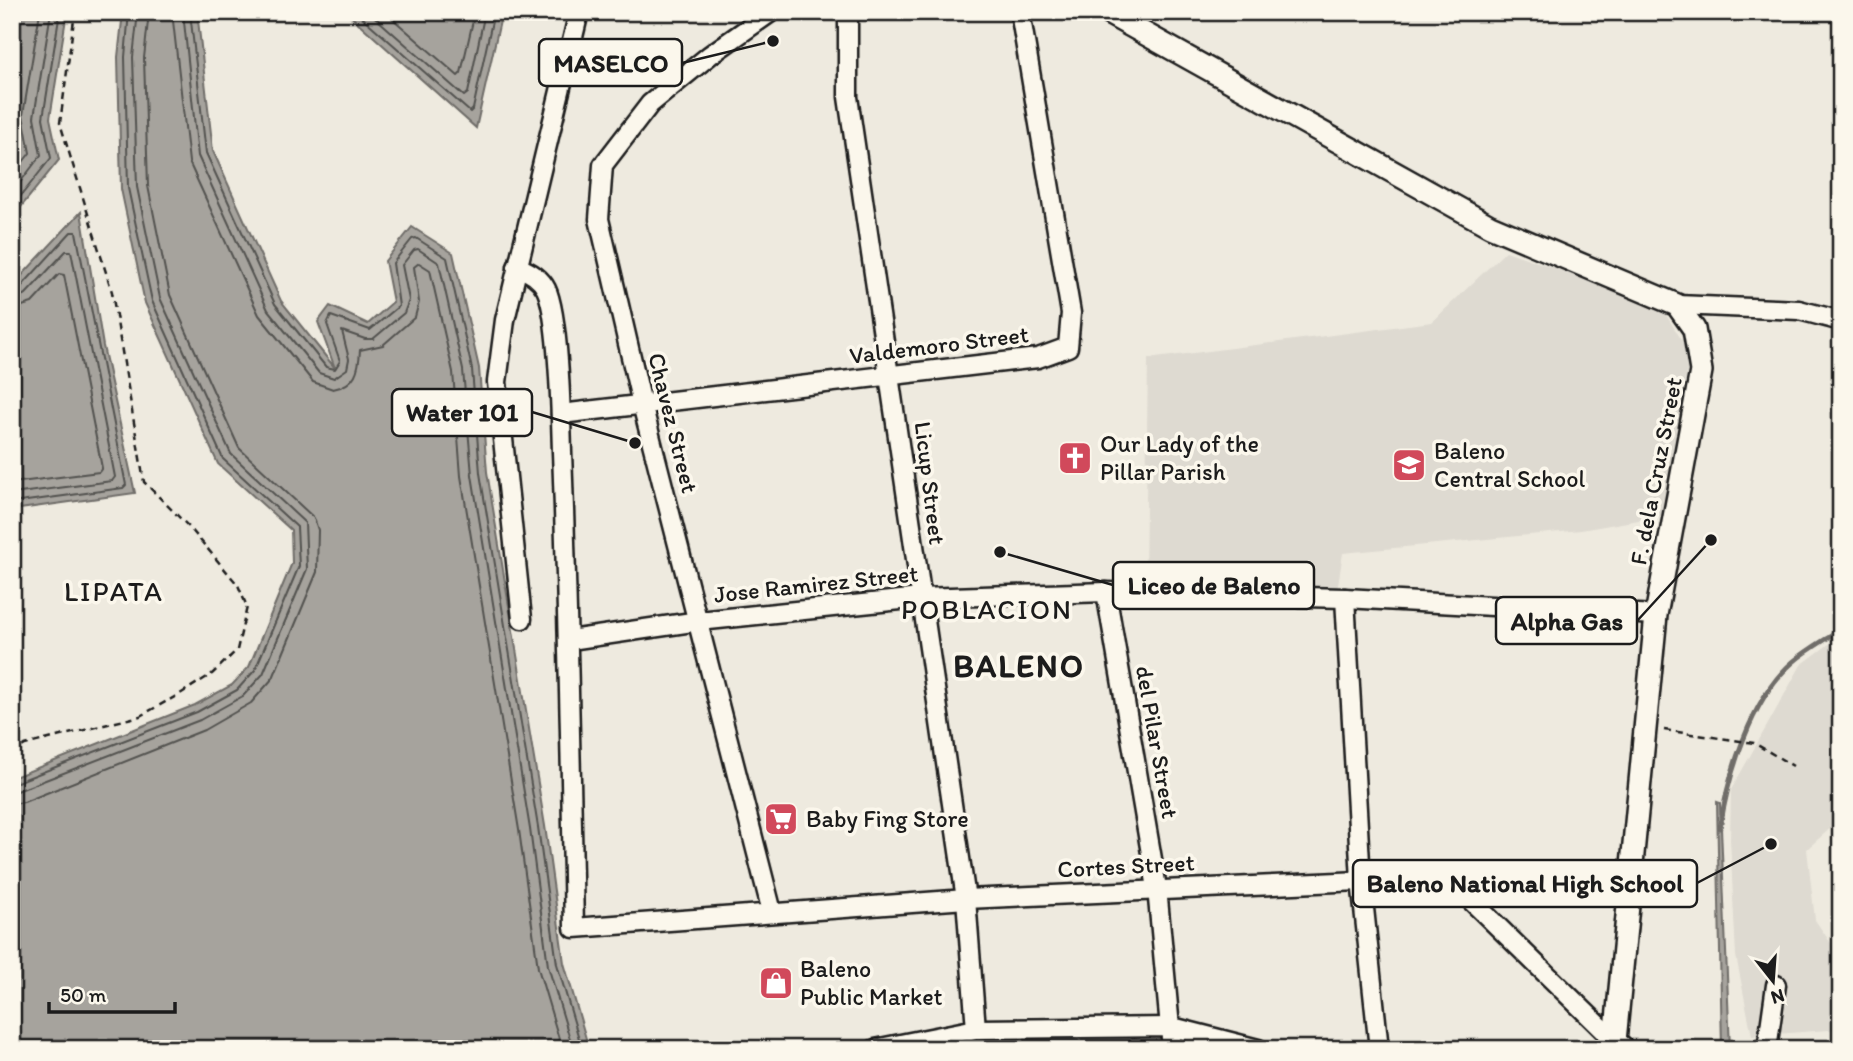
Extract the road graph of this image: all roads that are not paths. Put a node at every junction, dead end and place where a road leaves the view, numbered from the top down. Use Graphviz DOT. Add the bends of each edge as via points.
graph roads {
  1 [pos="579,12"];
  2 [pos="771,12"];
  3 [pos="1020,12"];
  4 [pos="1106,12"];
  5 [pos="845,17"];
  6 [pos="517,267"];
  7 [pos="1677,305"];
  8 [pos="1841,321"];
  9 [pos="891,376"];
  10 [pos="642,404"];
  11 [pos="561,414"];
  12 [pos="1106,592"];
  13 [pos="920,598"];
  14 [pos="1345,598"];
  15 [pos="1656,615"];
  16 [pos="522,619"];
  17 [pos="699,621"];
  18 [pos="570,640"];
  19 [pos="1361,880"];
  20 [pos="1157,888"];
  21 [pos="966,899"];
  22 [pos="772,912"];
  23 [pos="1776,985"];
  24 [pos="1172,1027"];
  25 [pos="976,1030"];
  26 [pos="1619,1045"];
  27 [pos="876,1049"];
  28 [pos="1172,1049"];
  29 [pos="1258,1049"];
  30 [pos="1379,1049"];
  31 [pos="1768,1049"];
  1 -- 6 [label="street"];
  2 -- 10 [label="street, Chavez Street" via="650,104 603,165 599,219"];
  3 -- 9 [label="street, Valdemoro Street" via="1071,313 1068,347 1038,359"];
  4 -- 7 [label="main road" via="1490,226"];
  5 -- 9 [label="street, Licup Street" via="848,97"];
  6 -- 11 [label="street" via="530,271 546,289"];
  6 -- 16 [label="street" via="498,382"];
  7 -- 8 [label="street" via="1799,310"];
  7 -- 15 [label="main road, F. dela Cruz Street" via="1694,329 1701,371"];
  9 -- 10 [label="street, Valdemoro Street"];
  9 -- 13 [label="street, Licup Street"];
  10 -- 11 [label="street, Valdemoro Street"];
  10 -- 17 [label="street, Chavez Street"];
  11 -- 18 [label="street"];
  12 -- 13 [label="street, Jose Ramirez Street"];
  12 -- 14 [label="street, Jose Ramirez Street"];
  12 -- 20 [label="street, del Pilar Street"];
  13 -- 17 [label="street, Jose Ramirez Street"];
  13 -- 21 [label="street, Licup Street"];
  14 -- 15 [label="street, Jose Ramirez Street"];
  14 -- 19 [label="street"];
  15 -- 26 [label="main road, F. dela Cruz Street"];
  17 -- 18 [label="street, Jose Ramirez Street"];
  17 -- 22 [label="street, Chavez Street"];
  18 -- 22 [label="street, Cortes Street" via="573,929"];
  19 -- 20 [label="street, Cortes Street"];
  19 -- 26 [label="street, Cortes Street" via="1447,877"];
  19 -- 30 [label="street"];
  20 -- 21 [label="street, Cortes Street"];
  20 -- 24 [label="street, del Pilar Street"];
  21 -- 22 [label="street, Cortes Street"];
  21 -- 25 [label="street, Licup Street"];
  23 -- 31 [label="street"];
  24 -- 25 [label="street"];
  24 -- 28 [label="street, del Pilar Street"];
  24 -- 29 [label="street"];
  25 -- 27 [label="street"];
}
